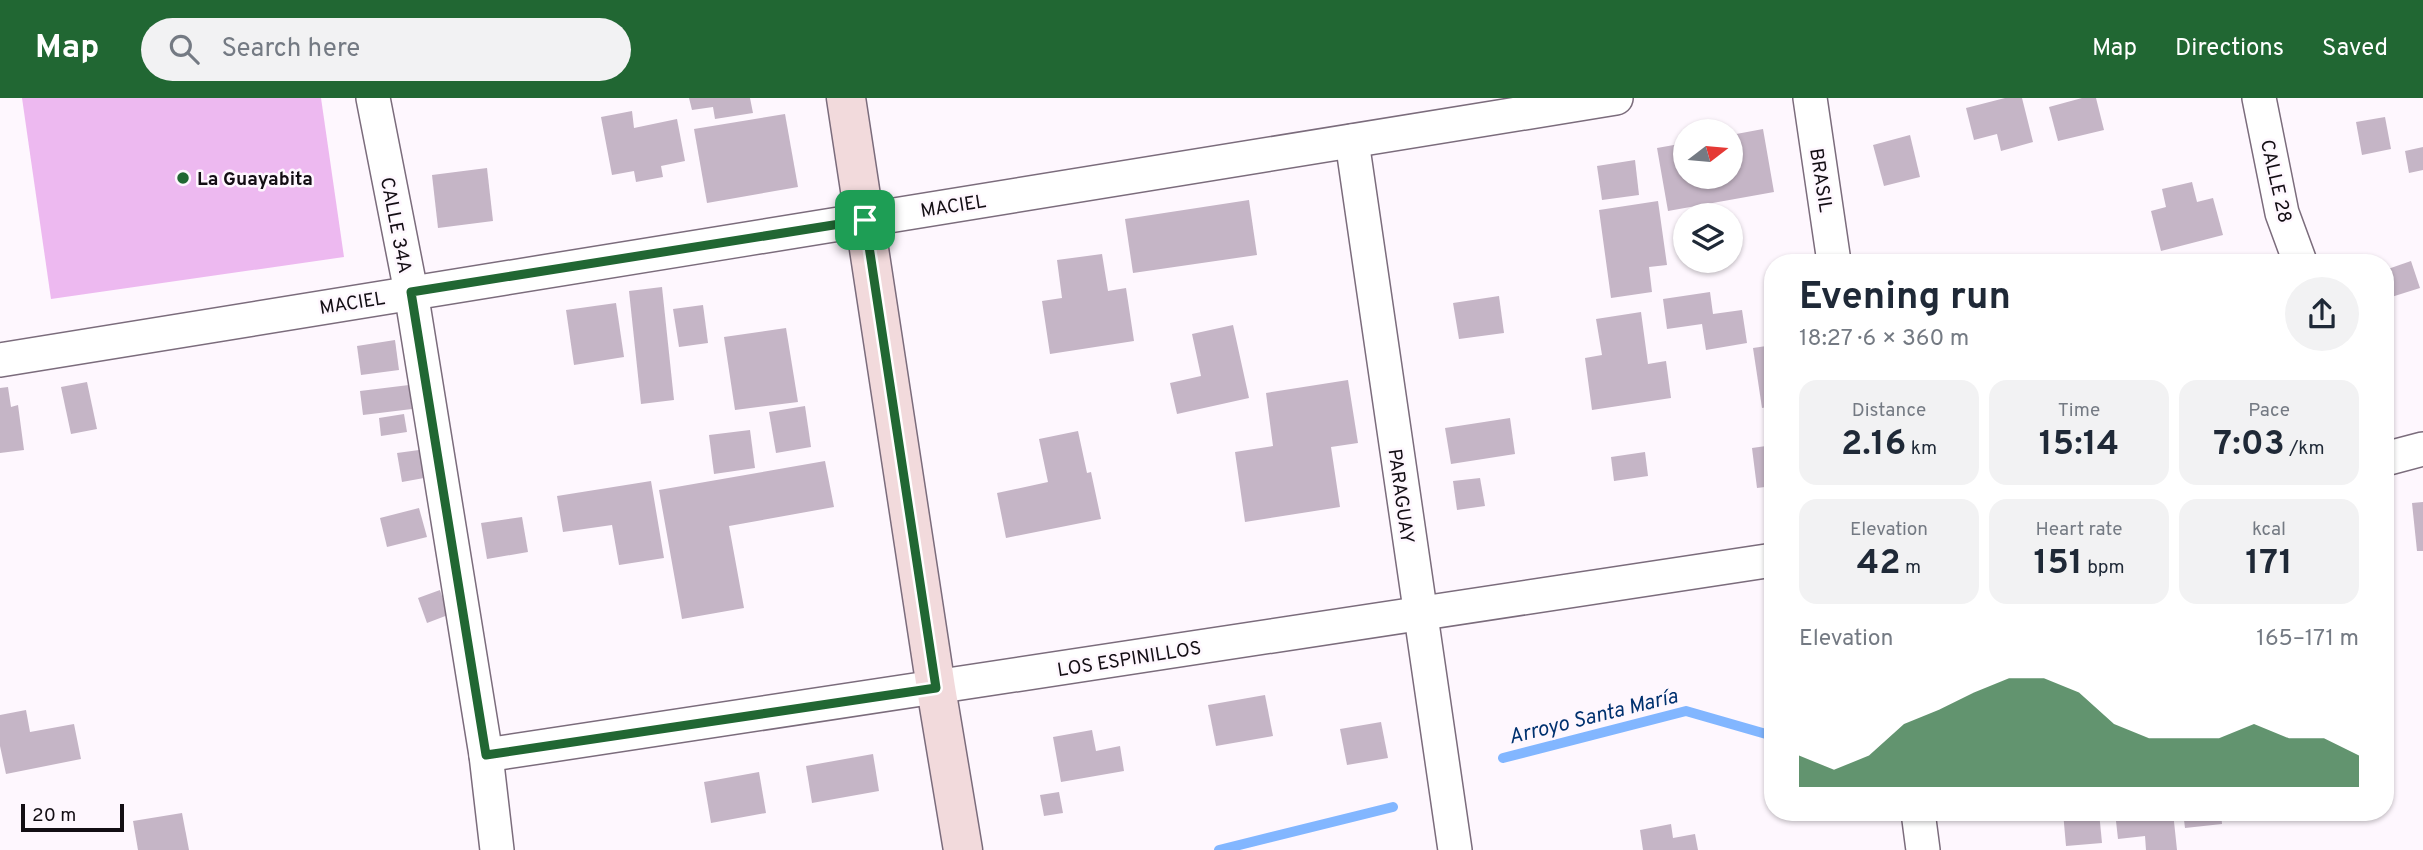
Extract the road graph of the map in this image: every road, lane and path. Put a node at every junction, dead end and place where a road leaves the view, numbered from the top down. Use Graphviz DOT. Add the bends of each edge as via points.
graph roads {
  1 [pos="373,98"];
  2 [pos="846,98"];
  3 [pos="1616,98"];
  4 [pos="1810,98"];
  5 [pos="2259,98"];
  6 [pos="1352,141"];
  7 [pos="865,220"];
  8 [pos="1833,254"];
  9 [pos="2297,254"];
  10 [pos="411,292"];
  11 [pos="0,360"];
  12 [pos="2423,449"];
  13 [pos="2394,457"];
  14 [pos="1764,562"];
  15 [pos="1419,614"];
  16 [pos="936,688"];
  17 [pos="486,755"];
  18 [pos="1919,821"];
  19 [pos="497,850"];
  20 [pos="963,850"];
  21 [pos="1455,850"];
  22 [pos="1923,850"];
  1 -- 10 [label="street, CALLE 34A"];
  2 -- 7 [label="main road"];
  3 -- 6 [label="street, MACIEL"];
  4 -- 8 [label="street, BRASIL"];
  5 -- 9 [label="street, CALLE 28" via="2282,213"];
  6 -- 7 [label="street, MACIEL"];
  6 -- 15 [label="street, PARAGUAY"];
  7 -- 10 [label="street, MACIEL"];
  7 -- 16 [label="main road"];
  10 -- 11 [label="street, MACIEL"];
  10 -- 17 [label="street, CALLE 34A"];
  12 -- 13 [label="street"];
  14 -- 15 [label="street, LOS ESPINILLOS"];
  15 -- 16 [label="street, LOS ESPINILLOS"];
  15 -- 21 [label="street, PARAGUAY"];
  16 -- 17 [label="street, LOS ESPINILLOS"];
  16 -- 20 [label="main road"];
  17 -- 19 [label="street, CALLE 34A"];
  18 -- 22 [label="street"];
}
